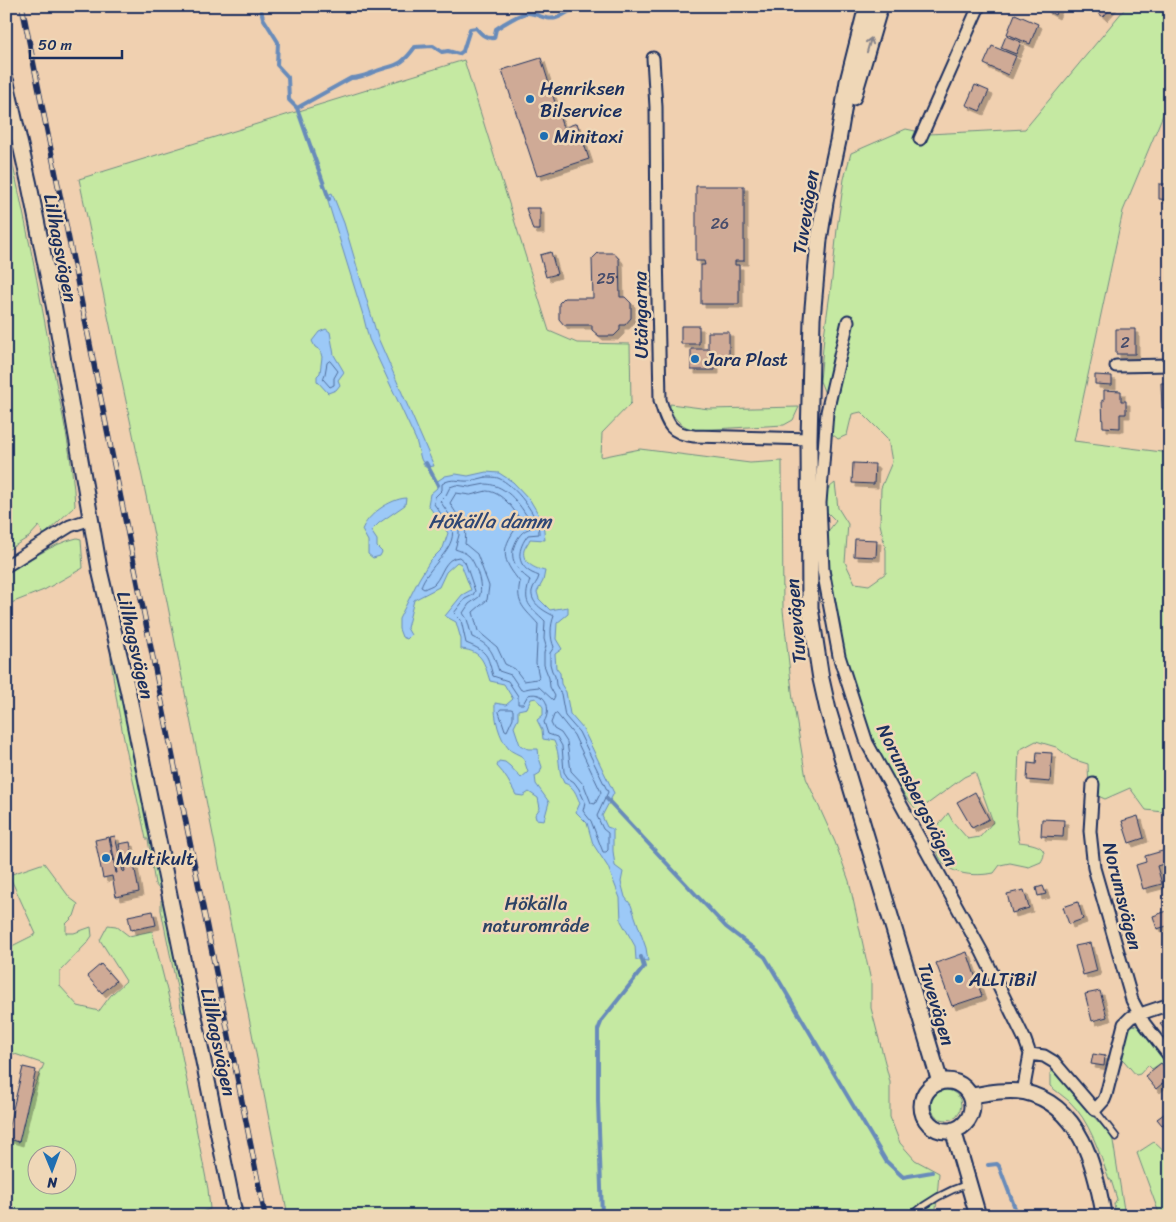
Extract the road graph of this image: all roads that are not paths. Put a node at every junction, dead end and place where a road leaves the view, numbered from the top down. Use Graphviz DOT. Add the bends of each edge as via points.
graph roads {
  1 [pos="867,6"];
  2 [pos="880,6"];
  3 [pos="979,6"];
  4 [pos="653,58"];
  5 [pos="6,81"];
  6 [pos="920,139"];
  7 [pos="838,141"];
  8 [pos="848,321"];
  9 [pos="1170,365"];
  10 [pos="1116,366"];
  11 [pos="809,439"];
  12 [pos="91,519"];
  13 [pos="6,566"];
  14 [pos="6,606"];
  15 [pos="6,610"];
  16 [pos="1093,784"];
  17 [pos="1170,1004"];
  18 [pos="1138,1014"];
  19 [pos="1030,1054"];
  20 [pos="1170,1057"];
  21 [pos="940,1082"];
  22 [pos="1023,1092"];
  23 [pos="970,1096"];
  24 [pos="1095,1110"];
  25 [pos="953,1130"];
  26 [pos="1116,1136"];
  27 [pos="969,1184"];
  28 [pos="235,1216"];
  29 [pos="911,1216"];
  30 [pos="978,1216"];
  31 [pos="1104,1216"];
  1 -- 7 [label="main road, Tuvevägen" via="848,81"];
  7 -- 2 [label="main road, Tuvevägen, one-way"];
  3 -- 6 [label="street"];
  4 -- 11 [label="street, Utängarna" via="660,400 665,420 675,431 694,436"];
  5 -- 12 [label="street, Lillhagsvägen" via="54,307"];
  7 -- 11 [label="main road, Tuvevägen" via="819,240 812,319"];
  8 -- 19 [label="street, Norumsbergsvägen" via="827,412 820,503 823,570 839,656 867,742 982,952"];
  9 -- 10 [label="street"];
  11 -- 21 [label="main road, Tuvevägen" via="810,608 821,680"];
  12 -- 13 [label="street" via="70,526"];
  12 -- 28 [label="street, Lillhagsvägen"];
  14 -- 15 [label="lane"];
  16 -- 18 [label="street, Norumsvägen" via="1090,831 1094,868"];
  17 -- 18 [label="street"];
  18 -- 20 [label="street, Norumsvägen"];
  18 -- 24 [label="street" via="1124,1024 1106,1095"];
  19 -- 22 [label="street"];
  19 -- 24 [label="street" via="1044,1056 1054,1062"];
  21 -- 23 [label="main road" via="958,1083"];
  21 -- 25 [label="main road" via="925,1093 922,1112 934,1127"];
  22 -- 23 [label="street"];
  22 -- 31 [label="street" via="1049,1102 1079,1132 1092,1164"];
  23 -- 25 [label="main road" via="972,1108 968,1120"];
  24 -- 26 [label="lane"];
  25 -- 27 [label="main road"];
  27 -- 29 [label="lane" via="939,1196"];
  27 -- 30 [label="main road"];
}
